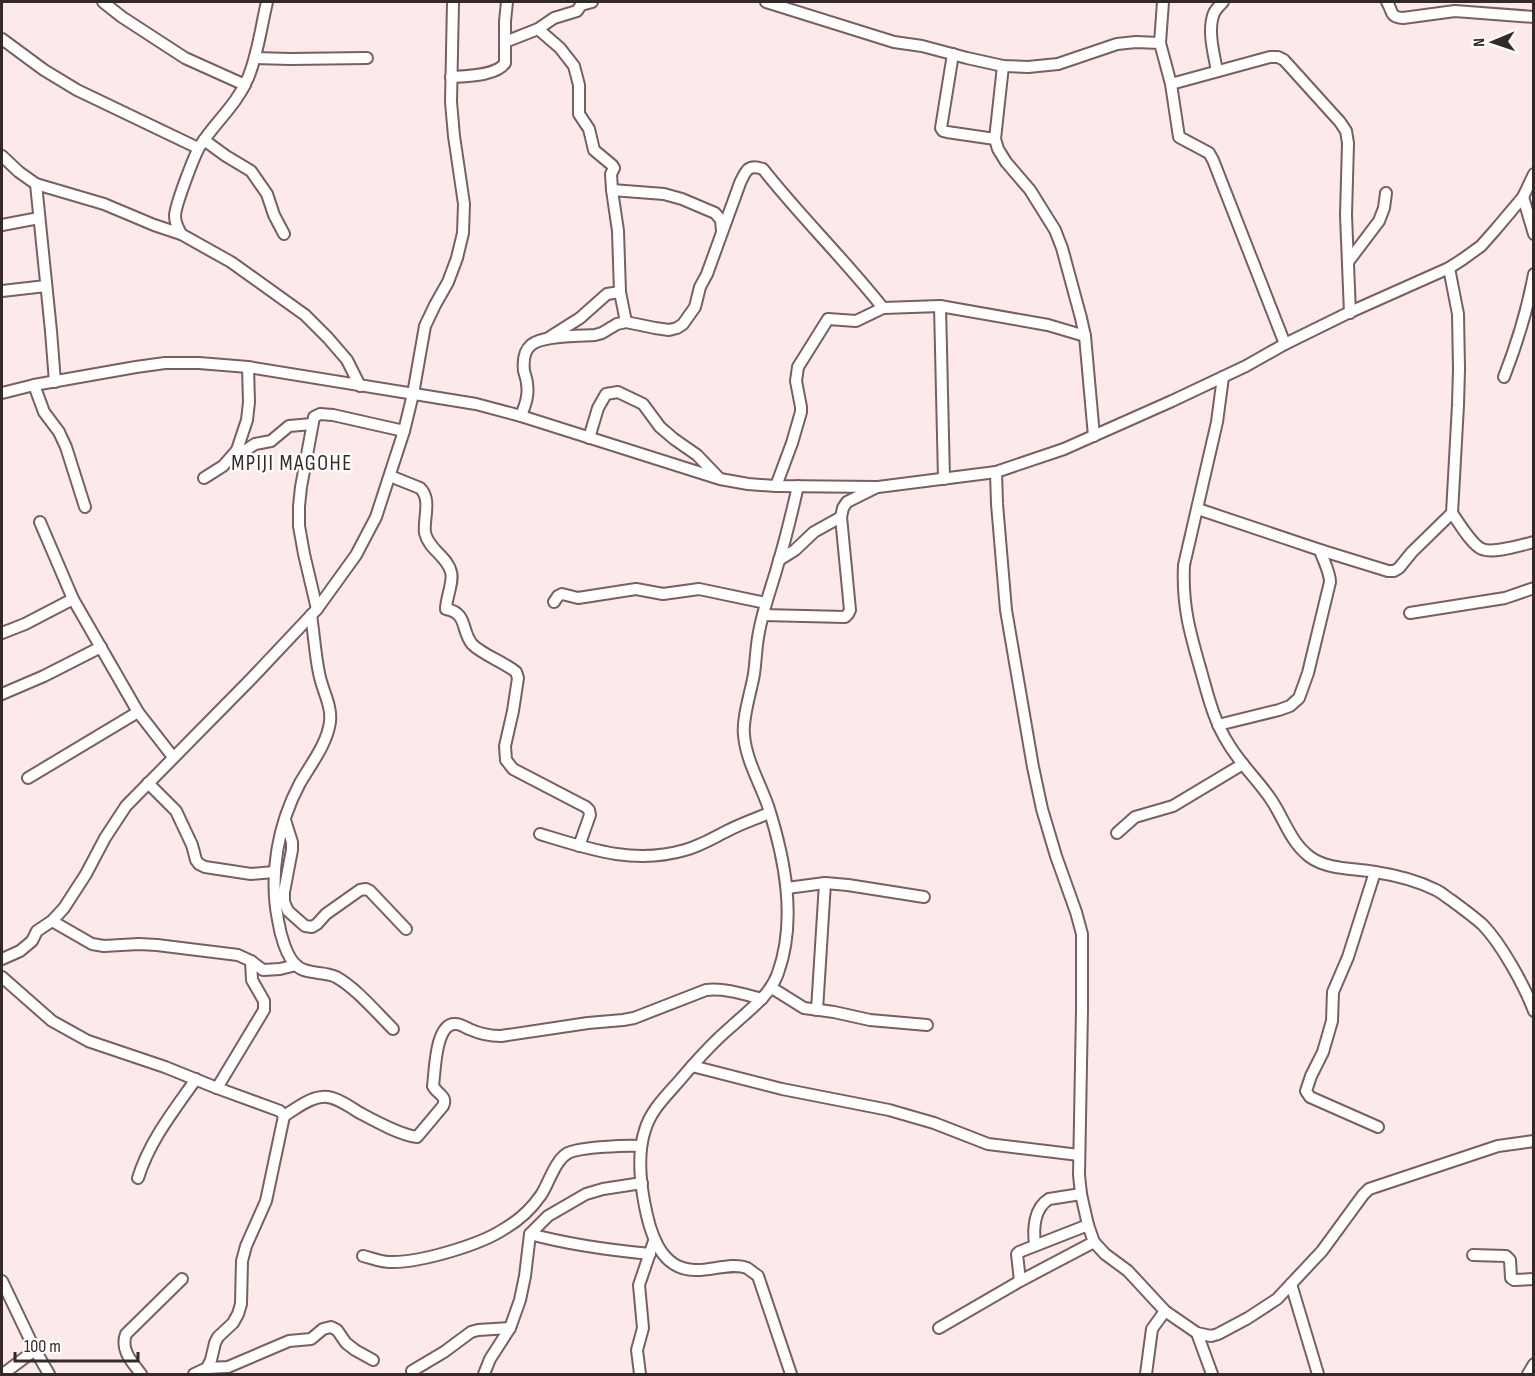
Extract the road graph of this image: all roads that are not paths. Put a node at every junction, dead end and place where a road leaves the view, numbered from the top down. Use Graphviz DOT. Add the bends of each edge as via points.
graph roads {
  1 [pos="103,2"];
  2 [pos="267,2"];
  3 [pos="453,2"];
  4 [pos="507,2"];
  5 [pos="592,2"];
  6 [pos="766,2"];
  7 [pos="1163,2"];
  8 [pos="1223,2"];
  9 [pos="1386,2"];
  10 [pos="1533,17"];
  11 [pos="538,28"];
  12 [pos="2,39"];
  13 [pos="505,42"];
  14 [pos="1160,43"];
  15 [pos="952,54"];
  16 [pos="255,58"];
  17 [pos="367,58"];
  18 [pos="1003,66"];
  19 [pos="1217,71"];
  20 [pos="451,78"];
  21 [pos="1171,84"];
  22 [pos="245,85"];
  23 [pos="995,139"];
  24 [pos="201,144"];
  25 [pos="2,156"];
  26 [pos="1533,174"];
  27 [pos="36,184"];
  28 [pos="612,190"];
  29 [pos="1386,193"];
  30 [pos="1523,197"];
  31 [pos="39,218"];
  32 [pos="2,225"];
  33 [pos="722,231"];
  34 [pos="181,234"];
  35 [pos="284,234"];
  36 [pos="1533,234"];
  37 [pos="1348,262"];
  38 [pos="1449,268"];
  39 [pos="1533,274"];
  40 [pos="46,286"];
  41 [pos="2,291"];
  42 [pos="620,292"];
  43 [pos="940,306"];
  44 [pos="883,308"];
  45 [pos="1350,313"];
  46 [pos="626,322"];
  47 [pos="1085,336"];
  48 [pos="547,339"];
  49 [pos="1285,344"];
  50 [pos="248,367"];
  51 [pos="1223,377"];
  52 [pos="1504,377"];
  53 [pos="55,382"];
  54 [pos="34,385"];
  55 [pos="360,386"];
  56 [pos="2,393"];
  57 [pos="414,393"];
  58 [pos="521,416"];
  59 [pos="312,423"];
  60 [pos="404,431"];
  61 [pos="1094,436"];
  62 [pos="589,438"];
  63 [pos="237,450"];
  64 [pos="996,472"];
  65 [pos="390,476"];
  66 [pos="204,478"];
  67 [pos="720,479"];
  68 [pos="944,479"];
  69 [pos="777,486"];
  70 [pos="798,486"];
  71 [pos="878,487"];
  72 [pos="85,507"];
  73 [pos="1198,510"];
  74 [pos="1452,513"];
  75 [pos="841,517"];
  76 [pos="40,522"];
  77 [pos="1533,542"];
  78 [pos="1320,550"];
  79 [pos="780,560"];
  80 [pos="1533,588"];
  81 [pos="73,599"];
  82 [pos="554,602"];
  83 [pos="766,603"];
  84 [pos="314,612"];
  85 [pos="1410,613"];
  86 [pos="763,615"];
  87 [pos="2,633"];
  88 [pos="101,647"];
  89 [pos="2,694"];
  90 [pos="138,712"];
  91 [pos="1218,726"];
  92 [pos="173,757"];
  93 [pos="1243,764"];
  94 [pos="28,778"];
  95 [pos="148,783"];
  96 [pos="770,813"];
  97 [pos="285,820"];
  98 [pos="1117,833"];
  99 [pos="540,834"];
  100 [pos="579,846"];
  101 [pos="274,872"];
  102 [pos="1375,872"];
  103 [pos="825,883"];
  104 [pos="787,888"];
  105 [pos="924,897"];
  106 [pos="52,921"];
  107 [pos="406,929"];
  108 [pos="2,959"];
  109 [pos="251,961"];
  110 [pos="296,965"];
  111 [pos="2,977"];
  112 [pos="772,988"];
  113 [pos="1531,996"];
  114 [pos="762,999"];
  115 [pos="817,1010"];
  116 [pos="1533,1011"];
  117 [pos="927,1025"];
  118 [pos="393,1029"];
  119 [pos="692,1066"];
  120 [pos="196,1079"];
  121 [pos="217,1088"];
  122 [pos="284,1116"];
  123 [pos="1378,1127"];
  124 [pos="1533,1141"];
  125 [pos="641,1146"];
  126 [pos="1078,1155"];
  127 [pos="138,1178"];
  128 [pos="642,1183"];
  129 [pos="1081,1194"];
  130 [pos="1088,1225"];
  131 [pos="530,1234"];
  132 [pos="654,1241"];
  133 [pos="1094,1242"];
  134 [pos="1035,1244"];
  135 [pos="650,1254"];
  136 [pos="363,1256"];
  137 [pos="1473,1256"];
  138 [pos="182,1279"];
  139 [pos="1533,1279"];
  140 [pos="2,1281"];
  141 [pos="1020,1281"];
  142 [pos="1291,1284"];
  143 [pos="1165,1311"];
  144 [pos="510,1328"];
  145 [pos="939,1328"];
  146 [pos="1197,1333"];
  147 [pos="35,1350"];
  148 [pos="374,1360"];
  149 [pos="1533,1364"];
  150 [pos="207,1368"];
  151 [pos="412,1371"];
  152 [pos="3,1374"];
  153 [pos="49,1374"];
  154 [pos="141,1374"];
  155 [pos="194,1374"];
  156 [pos="484,1374"];
  157 [pos="640,1374"];
  158 [pos="791,1374"];
  159 [pos="1146,1374"];
  160 [pos="1212,1374"];
  161 [pos="1318,1374"];
  162 [pos="1528,1374"];
  1 -- 22 [label="street" via="185,58"];
  2 -- 16 [label="street"];
  3 -- 20 [label="street"];
  4 -- 13 [label="street"];
  5 -- 11 [label="street"];
  6 -- 15 [label="street" via="894,42"];
  7 -- 14 [label="street"];
  8 -- 19 [label="street" via="1212,23"];
  9 -- 10 [label="street" via="1397,18 1455,11"];
  11 -- 13 [label="street"];
  11 -- 28 [label="street" via="574,66 579,85 579,114 589,129 594,150 614,168"];
  12 -- 24 [label="street" via="77,90"];
  13 -- 20 [label="street" via="505,63 500,69"];
  14 -- 18 [label="street" via="1117,44 1058,64"];
  14 -- 21 [label="street"];
  15 -- 18 [label="street"];
  15 -- 23 [label="street" via="941,128"];
  16 -- 17 [label="street"];
  16 -- 22 [label="street"];
  18 -- 23 [label="street"];
  19 -- 21 [label="street"];
  19 -- 37 [label="street" via="1278,57 1340,122 1348,143"];
  20 -- 57 [label="street" via="464,204 463,233 448,282 425,326"];
  21 -- 49 [label="street" via="1179,137 1209,153 1214,160"];
  22 -- 24 [label="street"];
  23 -- 47 [label="street" via="1006,162 1030,190 1055,230"];
  24 -- 34 [label="street" via="175,213"];
  24 -- 35 [label="street" via="251,171 267,194"];
  25 -- 27 [label="street"];
  26 -- 30 [label="street"];
  27 -- 31 [label="street"];
  27 -- 34 [label="street" via="104,204"];
  28 -- 33 [label="street" via="664,194 708,209 721,220"];
  28 -- 42 [label="street"];
  29 -- 37 [label="street" via="1378,220"];
  30 -- 36 [label="street"];
  30 -- 38 [label="street" via="1481,246"];
  31 -- 32 [label="street"];
  31 -- 40 [label="street"];
  33 -- 44 [label="street" via="745,172 749,168 763,169"];
  33 -- 46 [label="street" via="695,307 683,324 669,330"];
  34 -- 55 [label="street" via="231,262 305,315 347,360"];
  37 -- 45 [label="street"];
  38 -- 45 [label="street"];
  38 -- 74 [label="street" via="1458,314 1459,369"];
  39 -- 52 [label="street" via="1520,334"];
  40 -- 41 [label="street"];
  40 -- 53 [label="street"];
  42 -- 46 [label="street"];
  42 -- 48 [label="street" via="607,294"];
  43 -- 44 [label="street"];
  43 -- 47 [label="street" via="1048,324"];
  43 -- 68 [label="street"];
  44 -- 69 [label="street" via="856,321 828,320 798,368 801,412"];
  45 -- 49 [label="street"];
  46 -- 48 [label="street" via="595,335"];
  47 -- 61 [label="street"];
  48 -- 58 [label="street" via="526,352 528,397"];
  49 -- 51 [label="street"];
  50 -- 53 [label="street" via="165,363"];
  50 -- 55 [label="street"];
  50 -- 63 [label="street" via="247,420"];
  51 -- 61 [label="street"];
  51 -- 73 [label="street"];
  53 -- 54 [label="street"];
  54 -- 56 [label="street"];
  54 -- 72 [label="street" via="44,412 66,447"];
  55 -- 57 [label="street"];
  57 -- 58 [label="street"];
  57 -- 60 [label="street"];
  58 -- 62 [label="street"];
  59 -- 60 [label="street" via="316,415 333,414"];
  59 -- 63 [label="street" via="289,426 271,441"];
  59 -- 84 [label="street" via="298,506"];
  60 -- 65 [label="street"];
  61 -- 64 [label="street"];
  62 -- 67 [label="street"];
  62 -- 67 [label="street" via="606,394 618,393 643,404 660,427 698,455"];
  63 -- 66 [label="street" via="223,466"];
  64 -- 68 [label="street"];
  64 -- 126 [label="street" via="1006,610 1033,766 1042,809 1082,934"];
  65 -- 84 [label="street" via="376,517 356,555"];
  65 -- 100 [label="street" via="424,492 425,533 452,572 446,609 456,611 473,645 516,672 506,760 513,769 589,810"];
  67 -- 69 [label="street"];
  68 -- 71 [label="street"];
  69 -- 70 [label="street"];
  70 -- 71 [label="street"];
  70 -- 79 [label="street"];
  71 -- 75 [label="street" via="847,502"];
  73 -- 78 [label="street"];
  73 -- 91 [label="street" via="1184,565 1185,606"];
  74 -- 77 [label="street" via="1483,550"];
  74 -- 78 [label="street" via="1394,571"];
  75 -- 79 [label="street" via="814,532"];
  75 -- 86 [label="street" via="848,614"];
  76 -- 81 [label="street"];
  78 -- 91 [label="street" via="1330,582 1299,698 1279,710"];
  79 -- 83 [label="street"];
  80 -- 85 [label="street" via="1505,598"];
  81 -- 87 [label="street"];
  81 -- 88 [label="street"];
  82 -- 83 [label="street" via="562,594 578,598 636,589 663,594 699,589"];
  83 -- 86 [label="street"];
  84 -- 92 [label="street"];
  84 -- 97 [label="street" via="319,674 330,708 330,723"];
  86 -- 96 [label="street" via="744,735"];
  88 -- 89 [label="street"];
  88 -- 90 [label="street"];
  90 -- 92 [label="street"];
  90 -- 94 [label="street"];
  91 -- 93 [label="street"];
  92 -- 95 [label="street"];
  93 -- 98 [label="street" via="1173,806 1135,818"];
  93 -- 102 [label="street" via="1259,782 1294,840 1310,857 1322,864"];
  95 -- 101 [label="street" via="176,811 199,864 250,874"];
  95 -- 106 [label="street" via="126,806 86,874"];
  96 -- 100 [label="street" via="702,844 667,854 640,857"];
  96 -- 104 [label="street"];
  97 -- 101 [label="street"];
  97 -- 107 [label="street" via="292,842 284,892 288,911 312,927 366,889"];
  99 -- 100 [label="street"];
  101 -- 110 [label="street" via="281,935"];
  102 -- 113 [label="street" via="1437,890 1466,911 1497,943"];
  102 -- 123 [label="street" via="1333,992 1332,1021 1323,1052 1306,1091 1310,1097"];
  103 -- 104 [label="street"];
  103 -- 105 [label="street"];
  103 -- 115 [label="street"];
  104 -- 112 [label="street" via="785,945"];
  106 -- 108 [label="street" via="20,951"];
  106 -- 109 [label="street" via="92,944 157,945 238,955"];
  109 -- 110 [label="street" via="263,970"];
  109 -- 121 [label="street" via="252,980 264,1001 264,1010"];
  110 -- 118 [label="street" via="344,982"];
  111 -- 120 [label="street" via="52,1021 88,1041"];
  112 -- 114 [label="street"];
  112 -- 115 [label="street" via="804,1008"];
  113 -- 116 [label="street"];
  114 -- 119 [label="street"];
  114 -- 122 [label="street" via="706,990 634,1018 501,1036 448,1025 437,1046 433,1086 445,1102 417,1137 324,1096"];
  115 -- 117 [label="street"];
  119 -- 125 [label="street" via="649,1119"];
  119 -- 126 [label="street" via="889,1110 988,1144"];
  120 -- 121 [label="street"];
  120 -- 127 [label="street" via="150,1146"];
  121 -- 122 [label="street" via="280,1111"];
  122 -- 150 [label="street" via="266,1201 242,1261 238,1314 214,1343"];
  124 -- 142 [label="street" via="1498,1146 1370,1189"];
  125 -- 128 [label="street"];
  125 -- 136 [label="street" via="569,1153 524,1214 504,1230 479,1241 410,1261 387,1262"];
  126 -- 129 [label="street"];
  128 -- 131 [label="street" via="586,1194 548,1216"];
  128 -- 132 [label="street"];
  129 -- 130 [label="street"];
  129 -- 134 [label="street" via="1045,1202 1034,1224"];
  130 -- 133 [label="street"];
  130 -- 134 [label="street"];
  131 -- 135 [label="street" via="604,1250"];
  131 -- 144 [label="street" via="520,1300"];
  132 -- 135 [label="street"];
  132 -- 158 [label="street" via="670,1261 685,1269 737,1266 758,1276"];
  133 -- 141 [label="street"];
  133 -- 143 [label="street"];
  134 -- 141 [label="street" via="1017,1254"];
  135 -- 157 [label="street" via="639,1285 643,1328 638,1350"];
  137 -- 139 [label="street" via="1506,1256 1510,1260 1511,1278"];
  138 -- 154 [label="street" via="126,1334 126,1352"];
  140 -- 147 [label="street"];
  141 -- 145 [label="street"];
  142 -- 146 [label="street" via="1277,1299 1231,1328 1211,1336"];
  142 -- 161 [label="street"];
  143 -- 146 [label="street"];
  143 -- 159 [label="street" via="1152,1329"];
  144 -- 151 [label="street" via="471,1332"];
  144 -- 156 [label="street"];
  146 -- 160 [label="street"];
  147 -- 152 [label="street"];
  147 -- 153 [label="street"];
  148 -- 150 [label="street" via="355,1350 331,1327 310,1339 289,1341 228,1367"];
  149 -- 162 [label="street"];
  150 -- 155 [label="street"];
}
